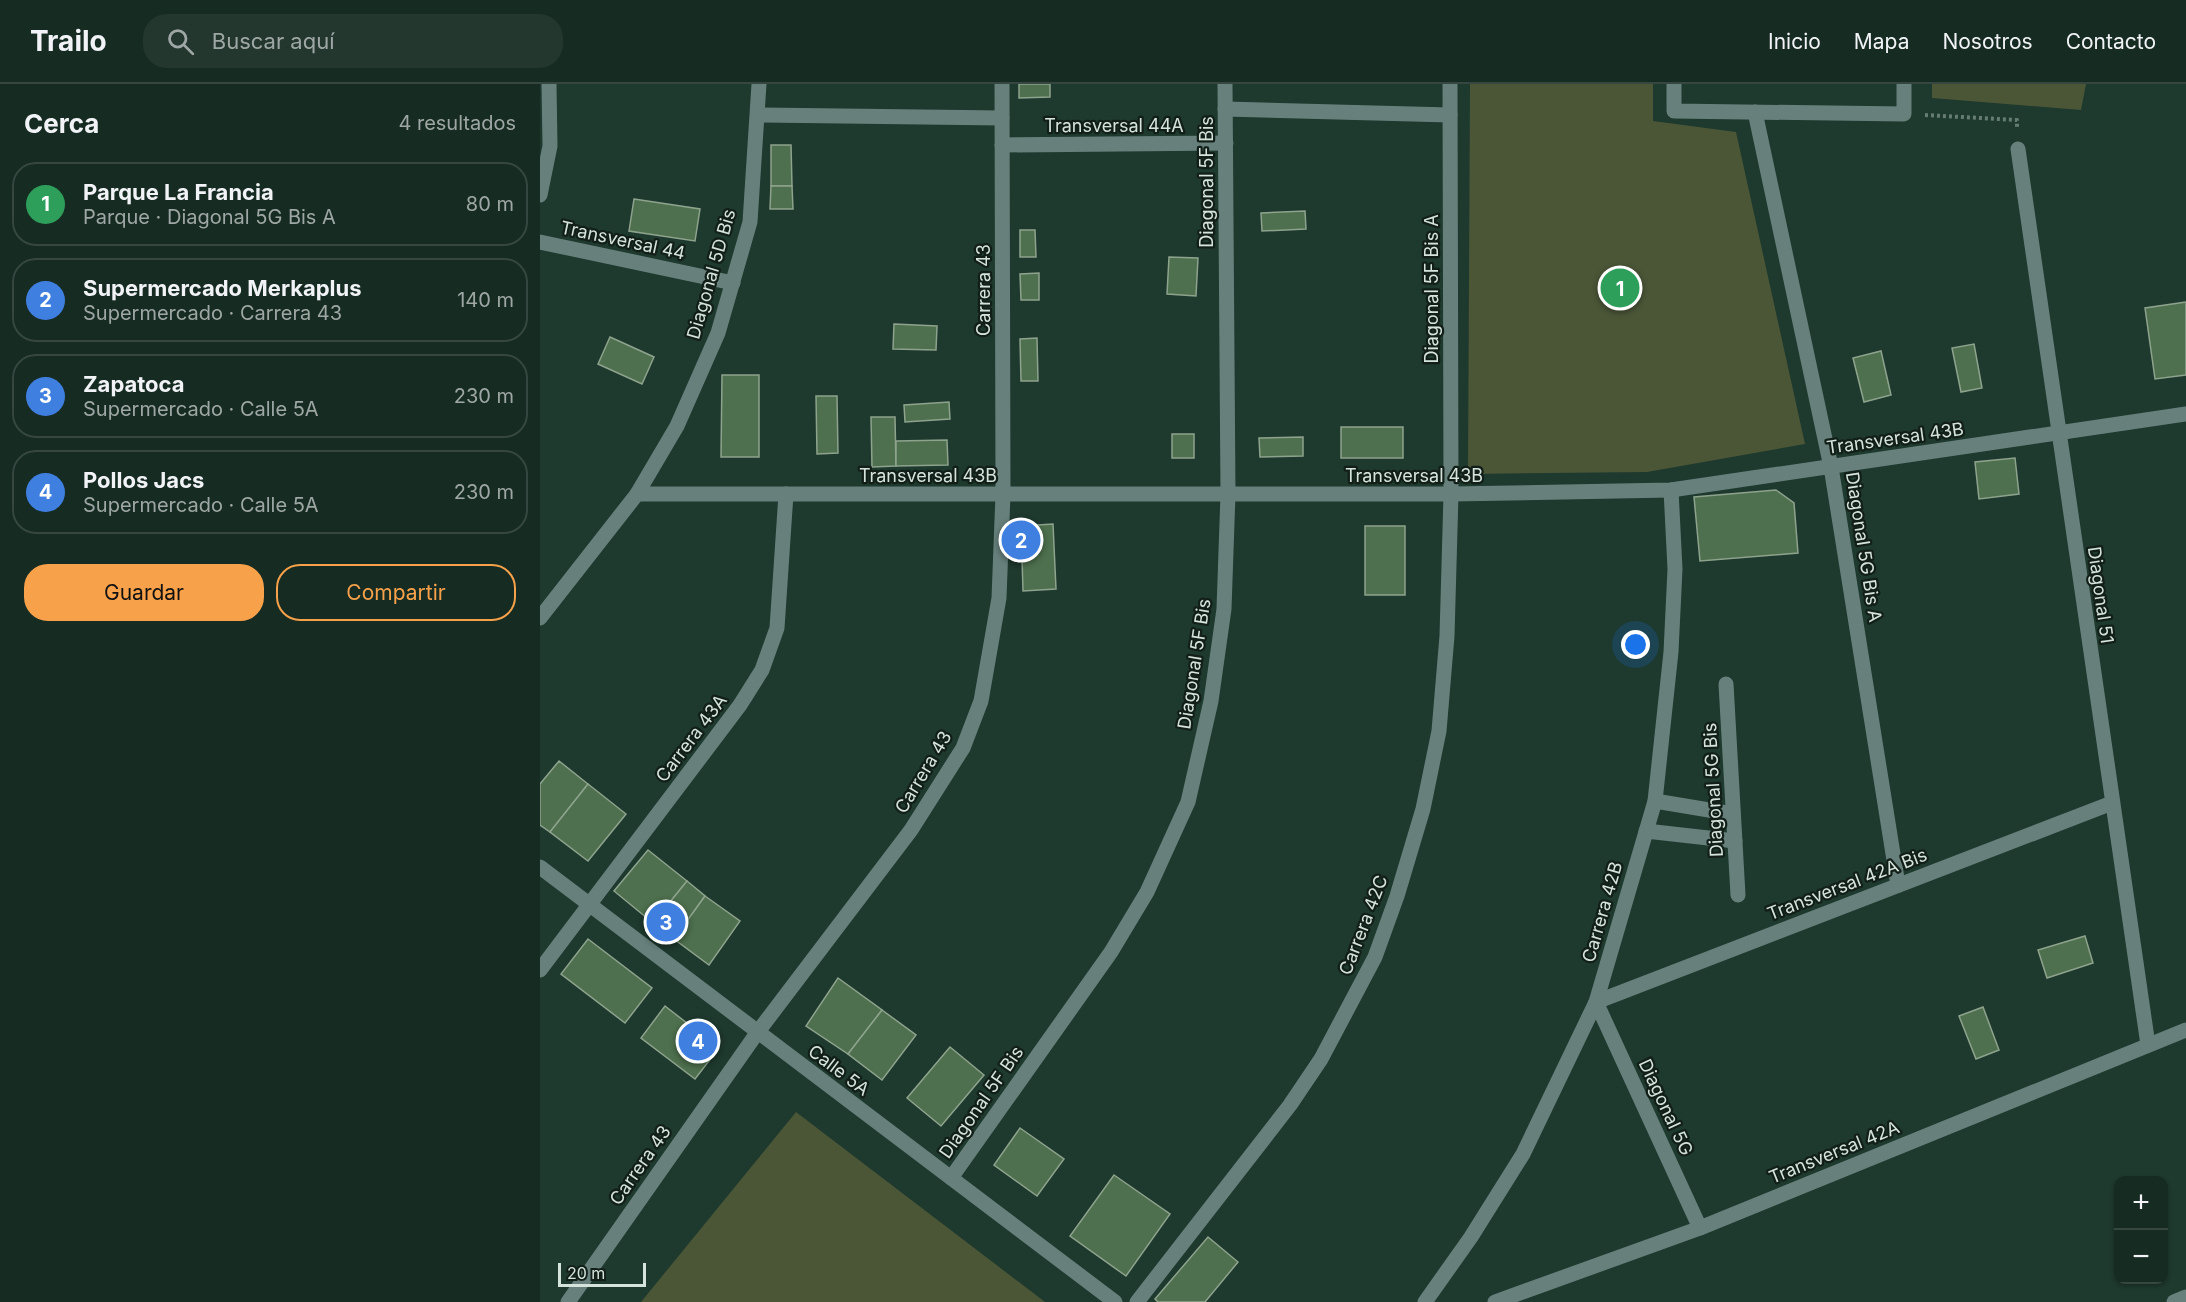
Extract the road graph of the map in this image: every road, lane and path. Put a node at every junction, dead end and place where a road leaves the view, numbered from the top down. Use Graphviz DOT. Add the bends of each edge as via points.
graph roads {
  1 [pos="549,84"];
  2 [pos="759,84"];
  3 [pos="1002,84"];
  4 [pos="1225,84"];
  5 [pos="1450,84"];
  6 [pos="1674,84"];
  7 [pos="1904,84"];
  8 [pos="1225,109"];
  9 [pos="1755,111"];
  10 [pos="1904,114"];
  11 [pos="759,115"];
  12 [pos="1450,115"];
  13 [pos="1002,118"];
  14 [pos="1226,143"];
  15 [pos="1002,145"];
  16 [pos="2018,149"];
  17 [pos="540,195"];
  18 [pos="540,243"];
  19 [pos="733,283"];
  20 [pos="2186,414"];
  21 [pos="2058,434"];
  22 [pos="1831,467"];
  23 [pos="1671,490"];
  24 [pos="637,494"];
  25 [pos="786,494"];
  26 [pos="1003,494"];
  27 [pos="1228,494"];
  28 [pos="1451,494"];
  29 [pos="540,618"];
  30 [pos="1726,684"];
  31 [pos="1655,801"];
  32 [pos="2112,803"];
  33 [pos="1733,814"];
  34 [pos="1647,831"];
  35 [pos="1735,841"];
  36 [pos="540,867"];
  37 [pos="1898,885"];
  38 [pos="1738,895"];
  39 [pos="589,905"];
  40 [pos="540,970"];
  41 [pos="1596,1002"];
  42 [pos="2186,1030"];
  43 [pos="757,1034"];
  44 [pos="2148,1045"];
  45 [pos="951,1178"];
  46 [pos="1700,1228"];
  47 [pos="2186,1298"];
  48 [pos="568,1302"];
  49 [pos="1115,1302"];
  50 [pos="1137,1302"];
  51 [pos="1425,1302"];
  52 [pos="1495,1302"];
  53 [pos="2174,1302"];
  1 -- 17 [label="street" via="549,146"];
  2 -- 11 [label="street, Diagonal 5D Bis"];
  3 -- 13 [label="street, Carrera 43"];
  4 -- 8 [label="street, Diagonal 5F Bis"];
  5 -- 12 [label="street, Diagonal 5F Bis A"];
  6 -- 9 [label="street" via="1674,111"];
  7 -- 10 [label="street"];
  8 -- 12 [label="street"];
  8 -- 14 [label="street, Diagonal 5F Bis"];
  9 -- 10 [label="street"];
  9 -- 22 [label="street, Diagonal 5G Bis A"];
  10 -- 16 [label="path" via="2017,120"];
  11 -- 13 [label="street"];
  11 -- 19 [label="street, Diagonal 5D Bis" via="750,222"];
  12 -- 28 [label="street, Diagonal 5F Bis A"];
  13 -- 15 [label="street, Carrera 43"];
  14 -- 15 [label="street, Transversal 44A"];
  14 -- 27 [label="street, Diagonal 5F Bis"];
  15 -- 26 [label="street, Carrera 43"];
  16 -- 21 [label="street, Diagonal 51"];
  18 -- 19 [label="street, Transversal 44"];
  19 -- 24 [label="street, Diagonal 5D Bis" via="718,333 677,426"];
  20 -- 21 [label="street, Transversal 43B"];
  21 -- 22 [label="street, Transversal 43B"];
  21 -- 32 [label="street, Diagonal 51"];
  22 -- 23 [label="street, Transversal 43B"];
  22 -- 37 [label="street, Diagonal 5G Bis A"];
  23 -- 28 [label="street, Transversal 43B"];
  23 -- 31 [label="street, Carrera 42B" via="1675,569"];
  24 -- 25 [label="street, Transversal 43B"];
  24 -- 29 [label="street, Diagonal 5D Bis"];
  25 -- 26 [label="street, Transversal 43B"];
  25 -- 39 [label="street, Carrera 43A" via="777,628 762,670 740,705"];
  26 -- 27 [label="street, Transversal 43B"];
  26 -- 43 [label="street, Carrera 43" via="999,598 981,701 963,748 911,830"];
  27 -- 28 [label="street, Transversal 43B"];
  27 -- 45 [label="street, Diagonal 5F Bis" via="1224,609 1211,701 1188,802 1147,892 1111,952"];
  28 -- 50 [label="street, Carrera 42C" via="1447,636 1439,731 1422,809 1375,957 1333,1039 1290,1105"];
  30 -- 33 [label="street, Diagonal 5G Bis"];
  31 -- 33 [label="street"];
  31 -- 34 [label="street, Carrera 42B"];
  32 -- 37 [label="street, Transversal 42A Bis"];
  32 -- 44 [label="street, Diagonal 51"];
  33 -- 35 [label="street, Diagonal 5G Bis"];
  34 -- 35 [label="street"];
  34 -- 41 [label="street, Carrera 42B"];
  35 -- 38 [label="street, Diagonal 5G Bis"];
  36 -- 39 [label="street, Calle 5A"];
  37 -- 41 [label="street, Transversal 42A Bis"];
  39 -- 40 [label="street, Carrera 43A"];
  39 -- 43 [label="street, Calle 5A"];
  41 -- 46 [label="street, Diagonal 5G"];
  41 -- 51 [label="street, Carrera 42B" via="1523,1154"];
  42 -- 44 [label="street, Transversal 42A"];
  43 -- 45 [label="street, Calle 5A"];
  43 -- 48 [label="street, Carrera 43"];
  44 -- 46 [label="street, Transversal 42A"];
  45 -- 49 [label="street, Calle 5A"];
  46 -- 52 [label="street, Transversal 42A"];
  47 -- 53 [label="street"];
}
